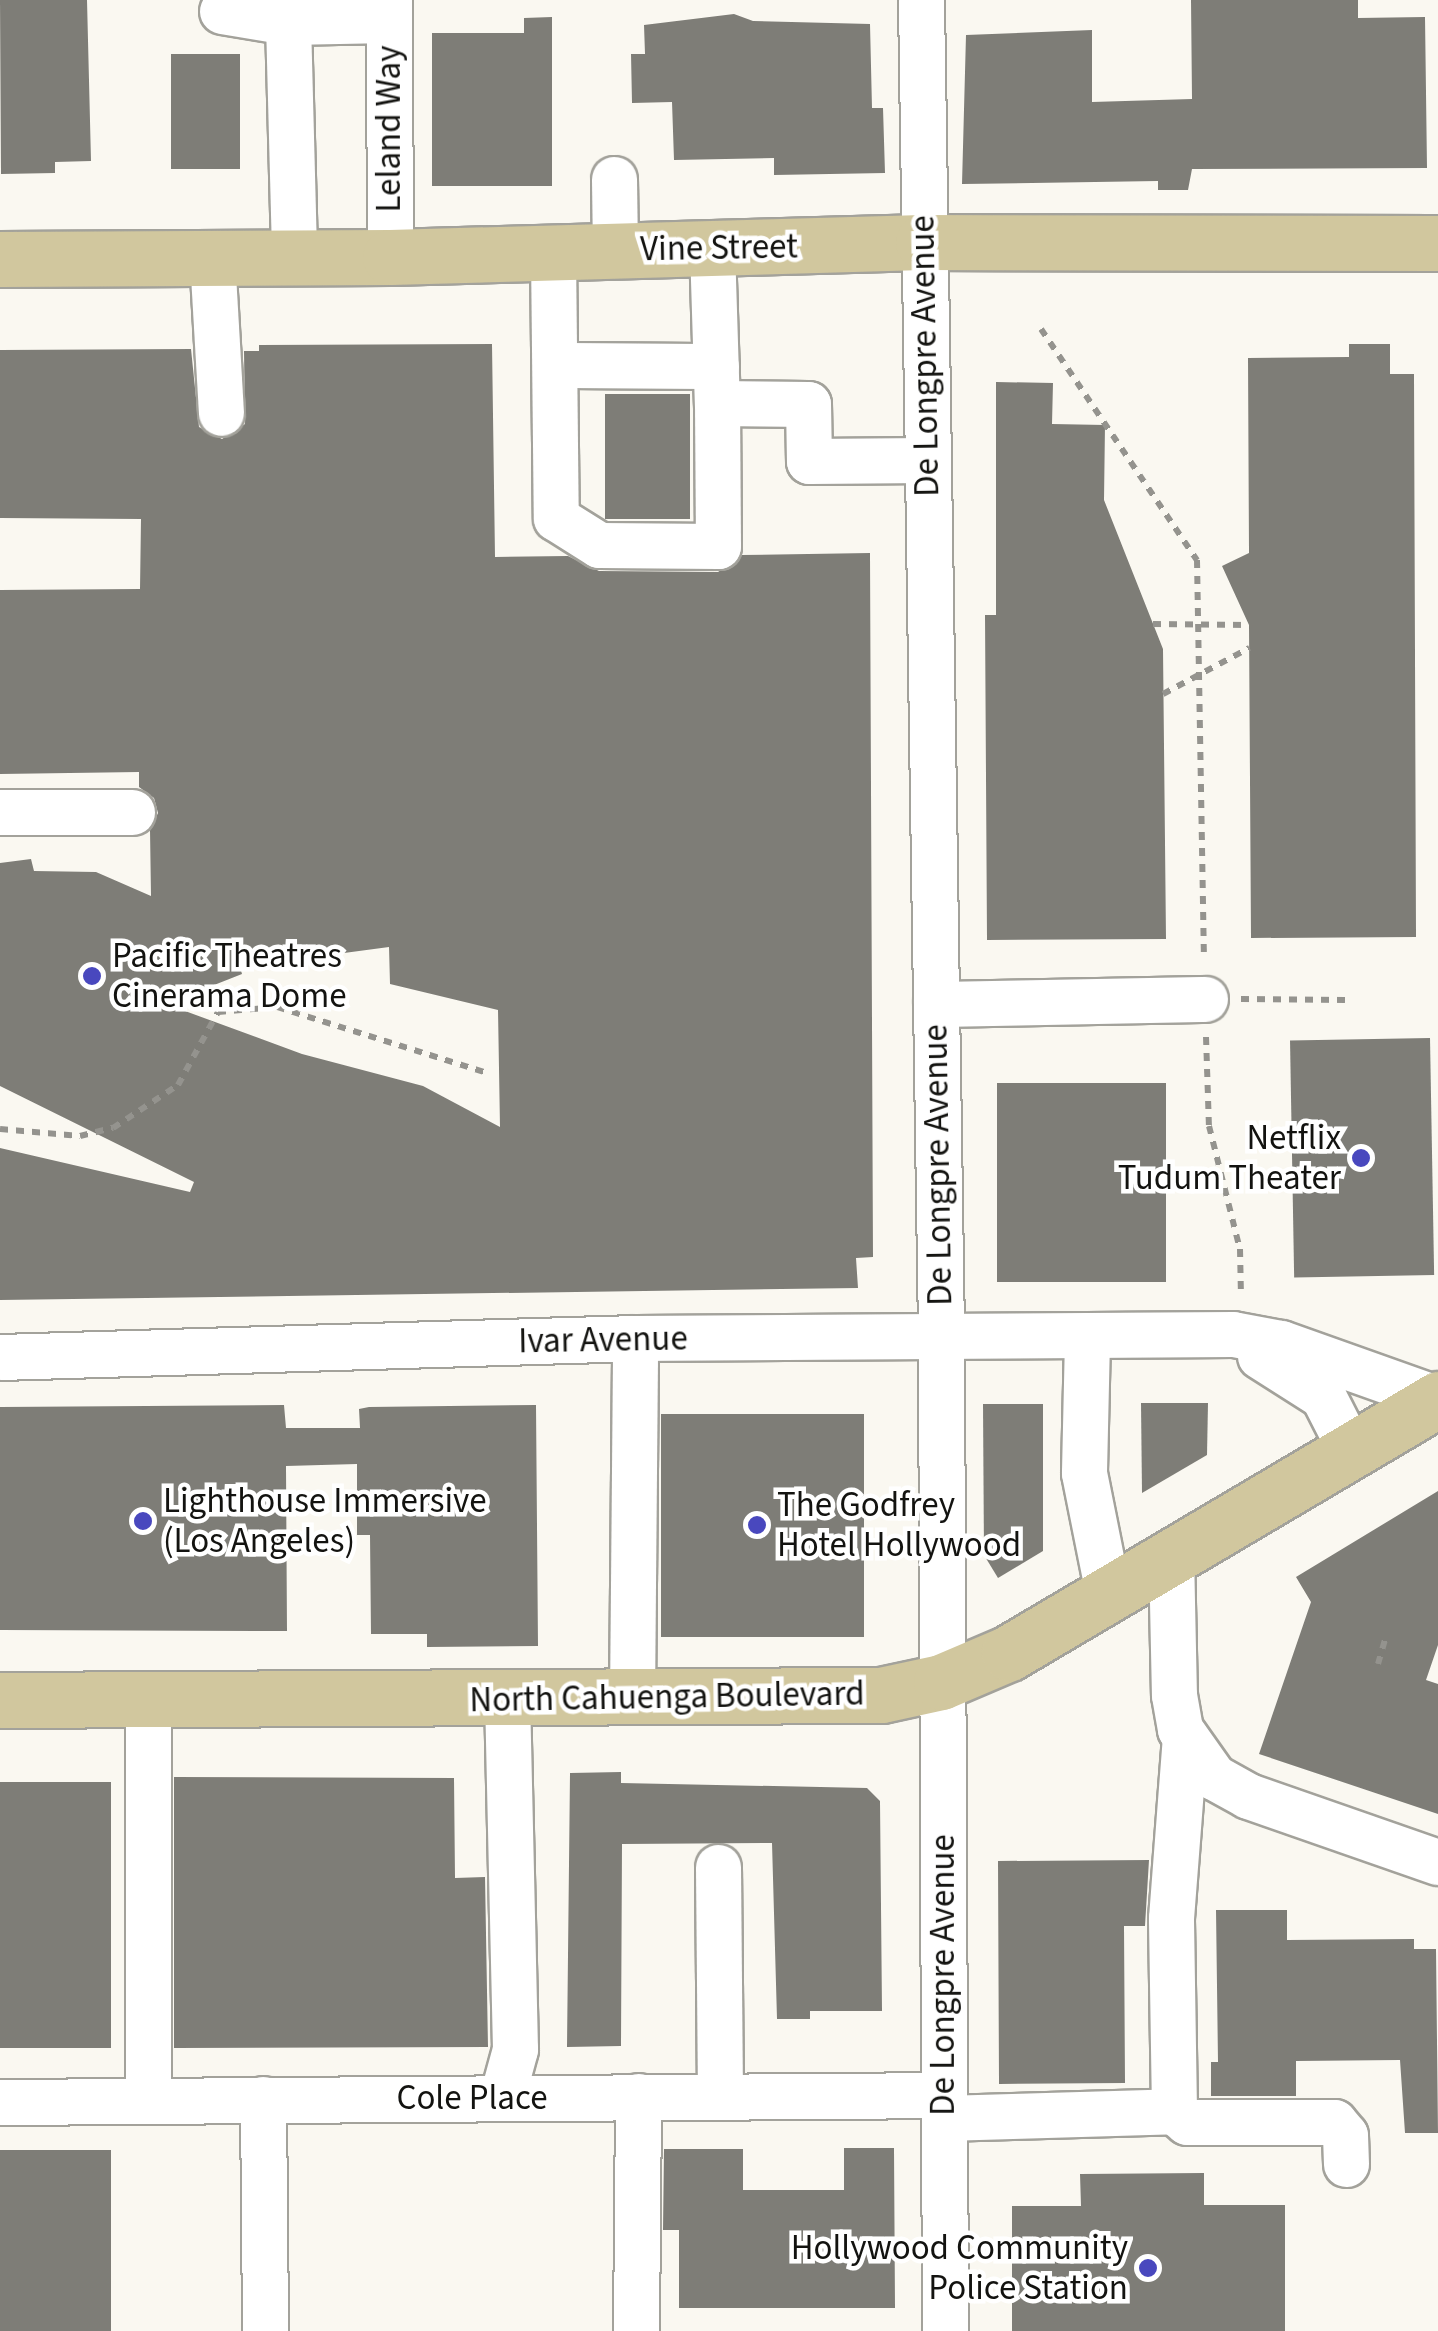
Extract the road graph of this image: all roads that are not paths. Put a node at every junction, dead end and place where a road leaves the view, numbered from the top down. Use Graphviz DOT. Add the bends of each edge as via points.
graph roads {
  1 [pos="921,0"];
  2 [pos="389,10"];
  3 [pos="222,11"];
  4 [pos="288,22"];
  5 [pos="614,179"];
  6 [pos="923,242"];
  7 [pos="1438,243"];
  8 [pos="712,248"];
  9 [pos="615,251"];
  10 [pos="553,253"];
  11 [pos="212,257"];
  12 [pos="294,257"];
  13 [pos="390,258"];
  14 [pos="0,259"];
  15 [pos="554,365"];
  16 [pos="716,385"];
  17 [pos="221,412"];
  18 [pos="927,460"];
  19 [pos="0,812"];
  20 [pos="132,812"];
  21 [pos="1205,999"];
  22 [pos="936,1004"];
  23 [pos="634,1338"];
  24 [pos="941,1339"];
  25 [pos="1087,1339"];
  26 [pos="1206,1339"];
  27 [pos="0,1357"];
  28 [pos="1438,1399"];
  29 [pos="1351,1451"];
  30 [pos="1170,1554"];
  31 [pos="1108,1594"];
  32 [pos="941,1682"];
  33 [pos="0,1700"];
  34 [pos="148,1700"];
  35 [pos="507,1700"];
  36 [pos="632,1700"];
  37 [pos="1185,1737"];
  38 [pos="1438,1862"];
  39 [pos="718,1867"];
  40 [pos="638,2096"];
  41 [pos="720,2096"];
  42 [pos="502,2097"];
  43 [pos="263,2099"];
  44 [pos="148,2100"];
  45 [pos="0,2102"];
  46 [pos="944,2106"];
  47 [pos="1174,2112"];
  48 [pos="1346,2164"];
  49 [pos="266,2331"];
  50 [pos="636,2331"];
  51 [pos="945,2331"];
  1 -- 6 [label="street, De Longpre Avenue"];
  2 -- 4 [label="street"];
  2 -- 13 [label="street, Leland Way"];
  3 -- 4 [label="street"];
  4 -- 12 [label="street"];
  5 -- 9 [label="street"];
  6 -- 7 [label="main road, Vine Street"];
  6 -- 8 [label="main road, Vine Street"];
  6 -- 18 [label="street, De Longpre Avenue"];
  8 -- 9 [label="main road, Vine Street"];
  8 -- 16 [label="street"];
  9 -- 10 [label="main road, Vine Street"];
  10 -- 13 [label="main road, Vine Street"];
  10 -- 15 [label="street"];
  11 -- 12 [label="main road, Vine Street"];
  11 -- 14 [label="main road, Vine Street"];
  11 -- 17 [label="street"];
  12 -- 13 [label="main road, Vine Street"];
  15 -- 16 [label="street"];
  15 -- 16 [label="street" via="556,518 598,545 718,546"];
  16 -- 18 [label="street" via="808,404 809,461"];
  18 -- 22 [label="street, De Longpre Avenue"];
  19 -- 20 [label="street"];
  21 -- 22 [label="street"];
  22 -- 24 [label="street, De Longpre Avenue"];
  23 -- 24 [label="street, Ivar Avenue"];
  23 -- 27 [label="street, Ivar Avenue"];
  23 -- 36 [label="street"];
  24 -- 25 [label="street, Ivar Avenue"];
  24 -- 32 [label="street, De Longpre Avenue"];
  25 -- 26 [label="street, Ivar Avenue"];
  25 -- 31 [label="street" via="1084,1474"];
  26 -- 28 [label="street, Ivar Avenue" via="1234,1334 1281,1343"];
  26 -- 29 [label="street, Ivar Avenue" via="1276,1361 1323,1396"];
  28 -- 29 [label="main road, North Cahuenga Boulevard"];
  29 -- 30 [label="main road, North Cahuenga Boulevard"];
  30 -- 31 [label="main road, North Cahuenga Boulevard"];
  30 -- 37 [label="street" via="1174,1695"];
  31 -- 32 [label="main road, North Cahuenga Boulevard" via="1008,1653"];
  32 -- 36 [label="main road, North Cahuenga Boulevard" via="810,1700"];
  32 -- 46 [label="street, De Longpre Avenue"];
  33 -- 34 [label="main road, North Cahuenga Boulevard"];
  34 -- 35 [label="main road, North Cahuenga Boulevard"];
  34 -- 44 [label="street"];
  35 -- 36 [label="main road, North Cahuenga Boulevard"];
  35 -- 42 [label="street" via="515,2050"];
  37 -- 38 [label="street" via="1214,1777 1248,1796"];
  37 -- 47 [label="street" via="1170,1918"];
  39 -- 41 [label="street"];
  40 -- 41 [label="street, Cole Place"];
  40 -- 42 [label="street, Cole Place"];
  40 -- 50 [label="street"];
  41 -- 46 [label="street, Cole Place"];
  42 -- 43 [label="street, Cole Place"];
  43 -- 44 [label="street, Cole Place"];
  43 -- 49 [label="street"];
  44 -- 45 [label="street, Cole Place"];
  46 -- 47 [label="street, Cole Place"];
  46 -- 51 [label="street, De Longpre Avenue"];
  47 -- 48 [label="street, Cole Place" via="1187,2122 1334,2122 1345,2136"];
}
